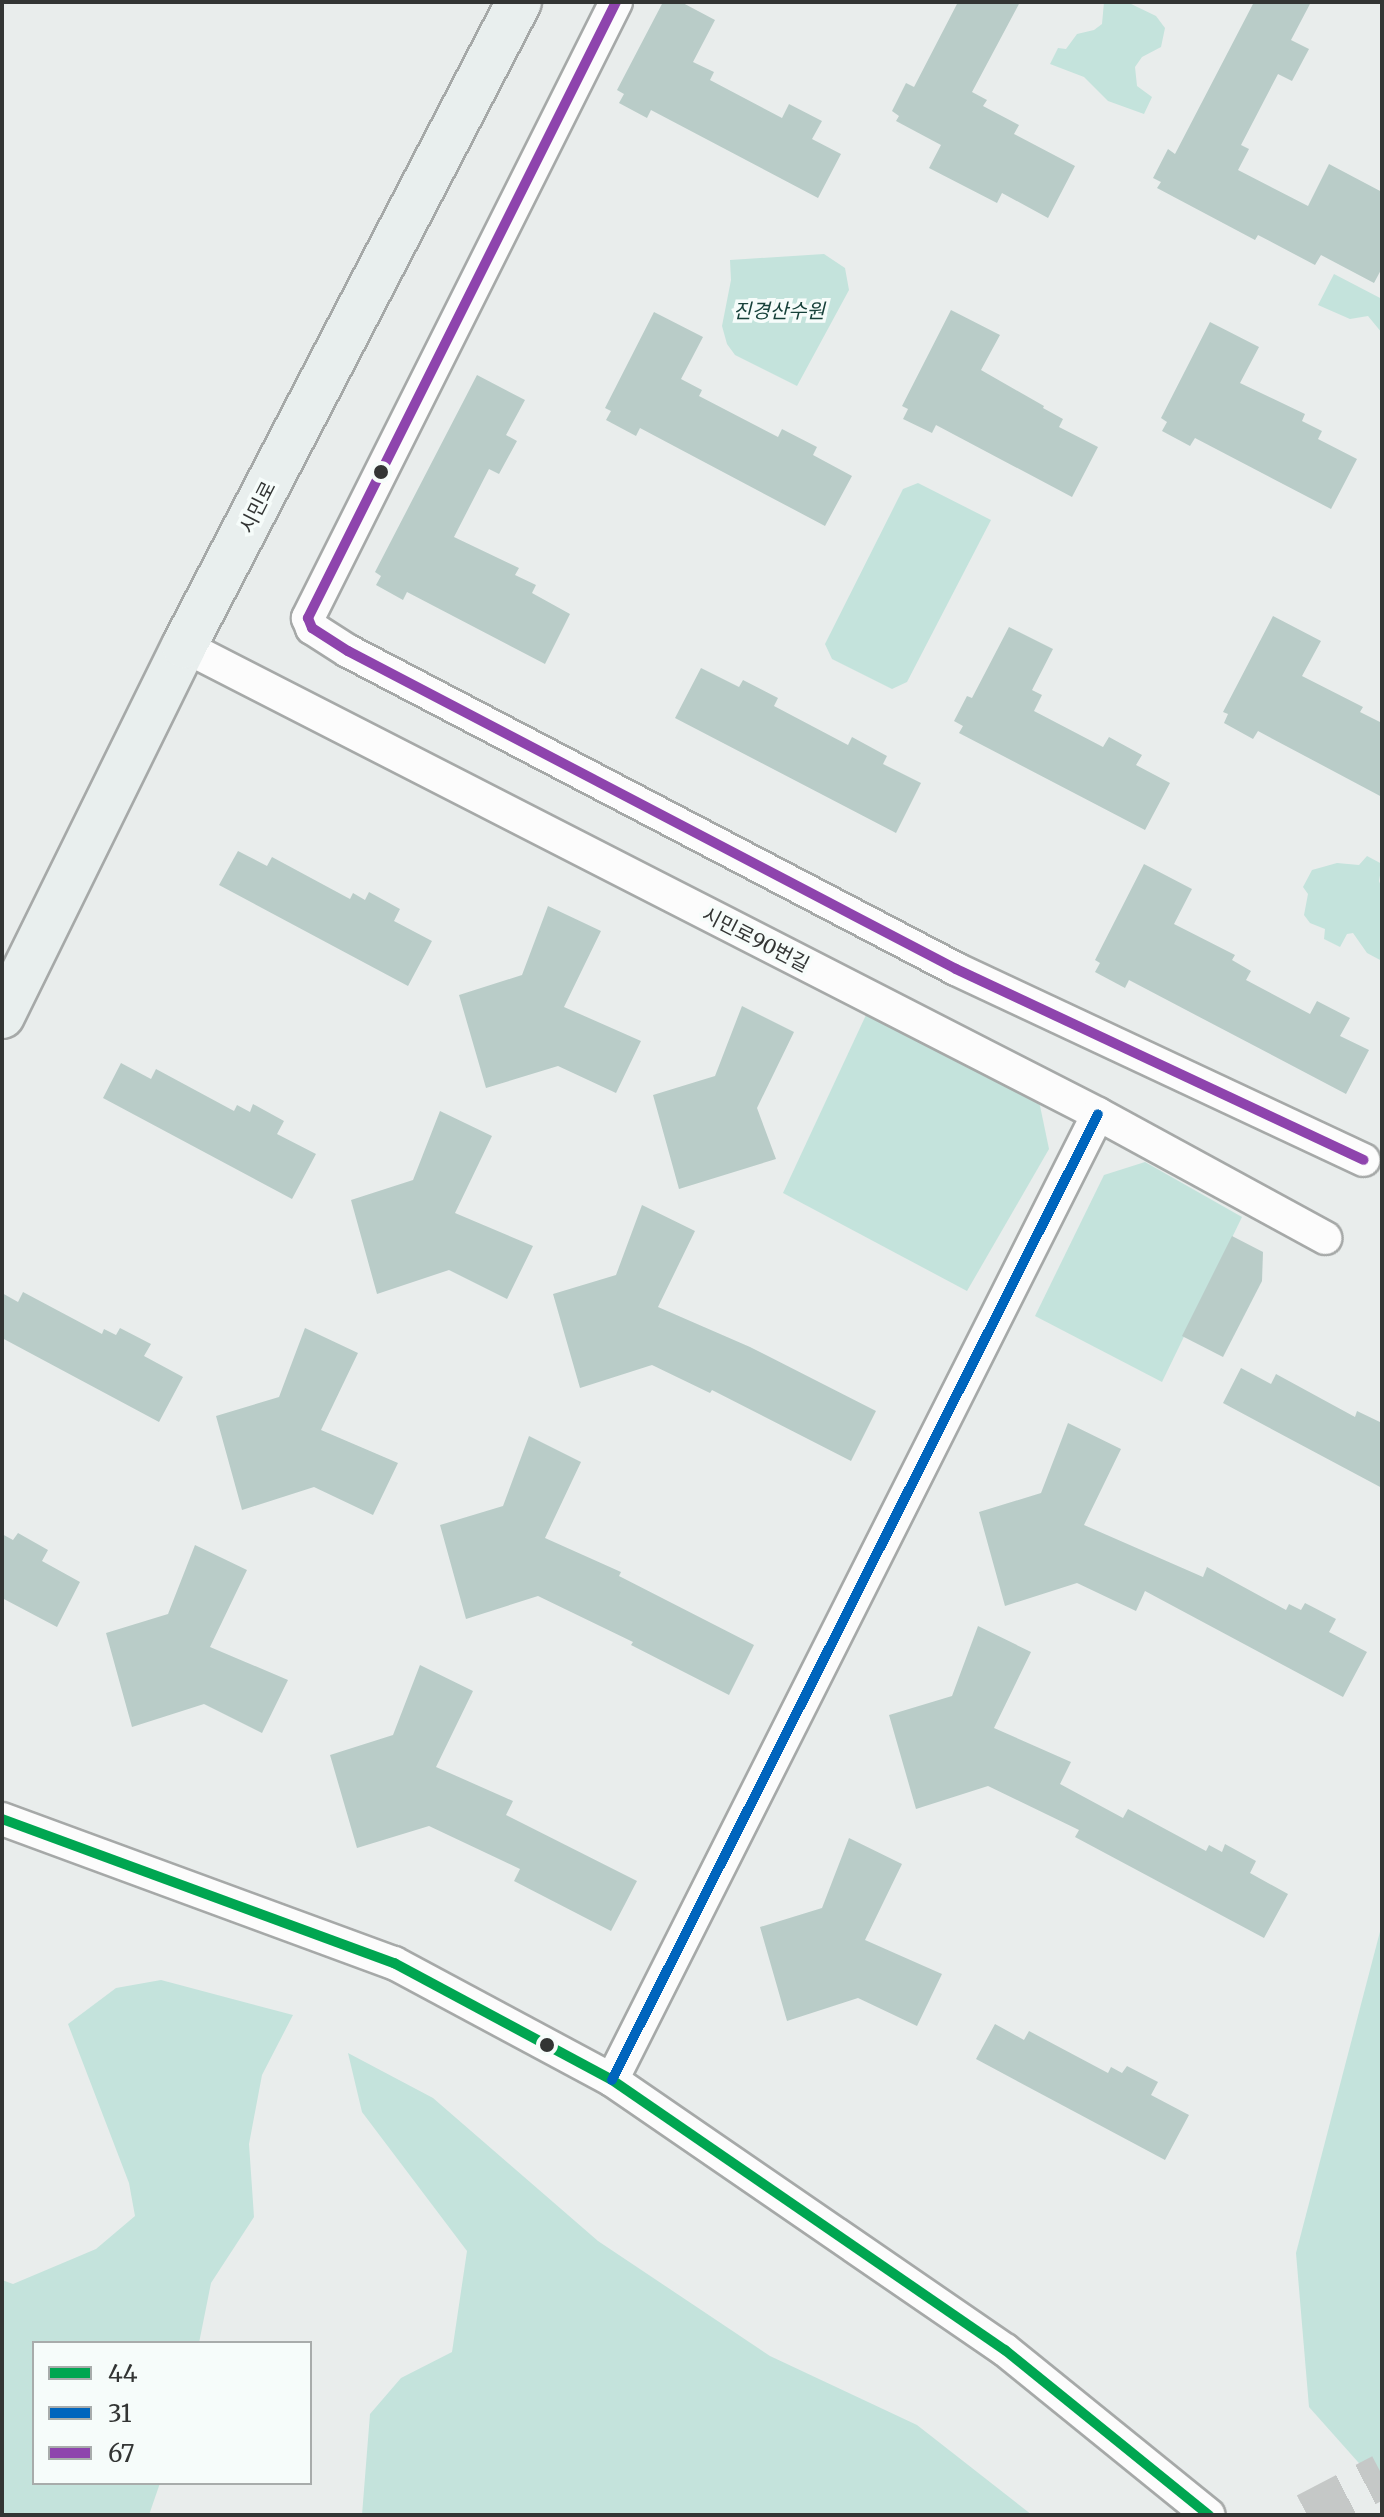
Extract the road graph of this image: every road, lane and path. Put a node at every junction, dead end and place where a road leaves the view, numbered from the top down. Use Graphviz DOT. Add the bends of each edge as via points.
graph roads {
  1 [pos="519,2"];
  2 [pos="616,2"];
  3 [pos="184,646"];
  4 [pos="2,1016"];
  5 [pos="1098,1114"];
  6 [pos="1364,1160"];
  7 [pos="1325,1238"];
  8 [pos="2,1819"];
  9 [pos="612,2080"];
  10 [pos="1209,2515"];
  1 -- 3 [label="main road, 시민로"];
  2 -- 6 [label="street" via="308,618 312,628 956,969"];
  3 -- 4 [label="main road, 시민로"];
  3 -- 5 [label="street, 시민로90번길"];
  5 -- 7 [label="street, 시민로90번길"];
  5 -- 9 [label="street"];
  8 -- 9 [label="street" via="394,1963"];
  9 -- 10 [label="street" via="1005,2350"];
}
